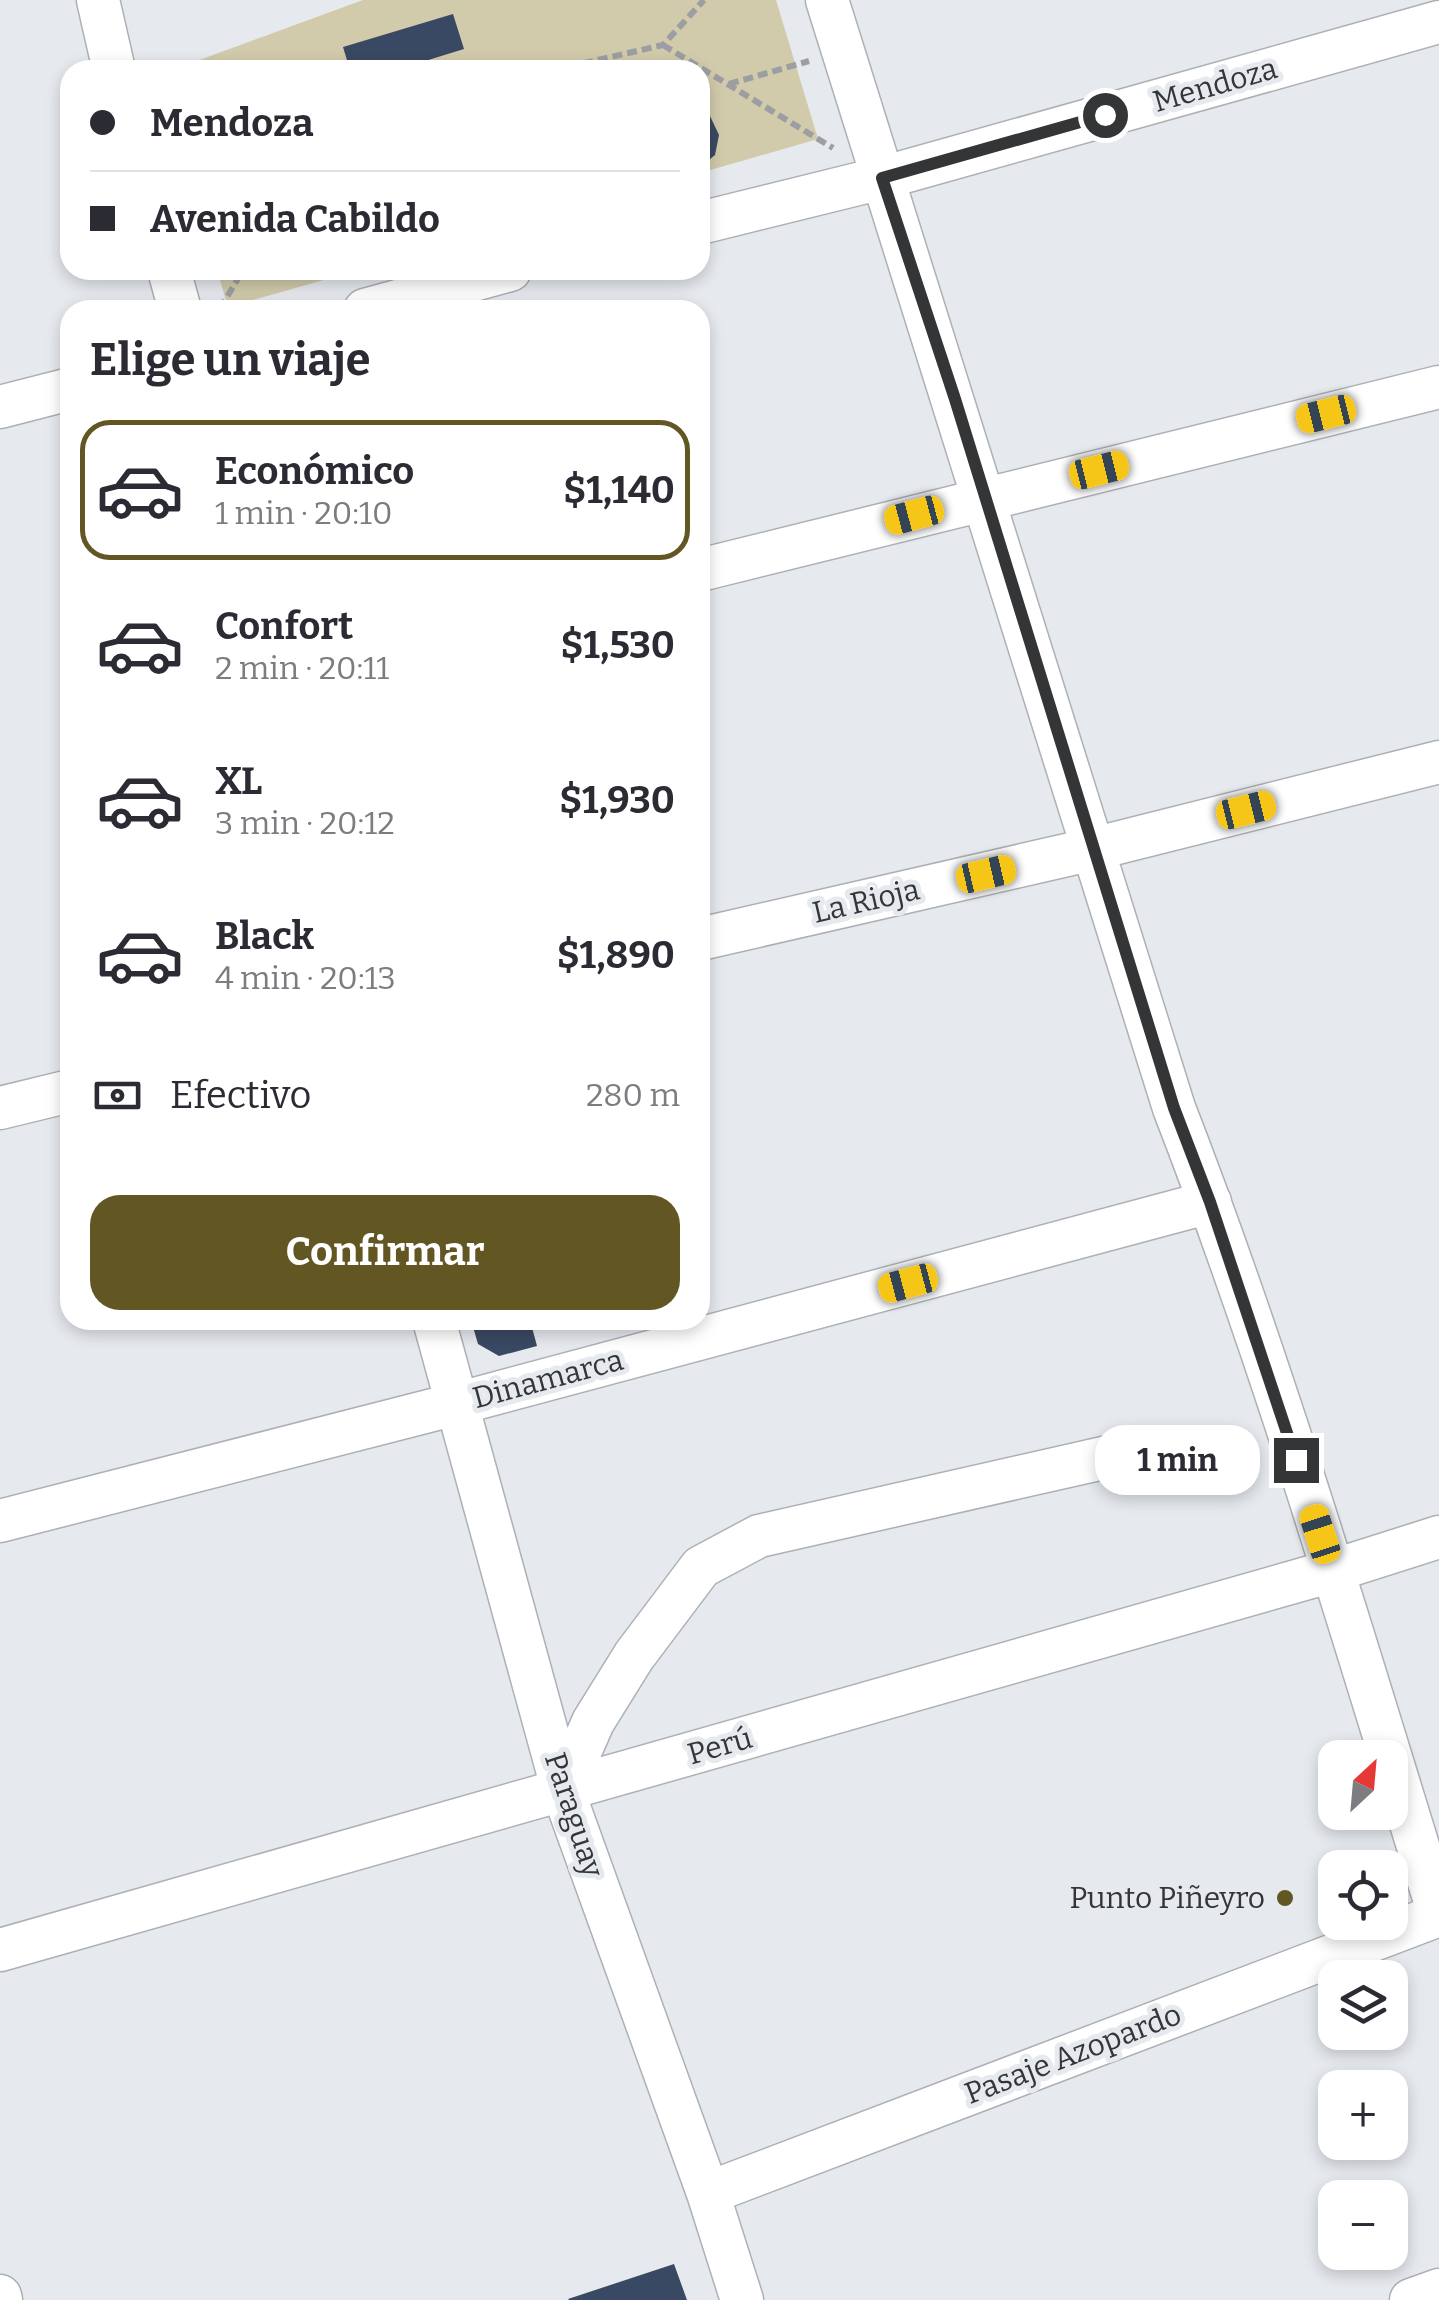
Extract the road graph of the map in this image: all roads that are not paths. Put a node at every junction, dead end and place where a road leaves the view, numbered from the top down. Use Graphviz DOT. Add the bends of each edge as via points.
graph roads {
  1 [pos="98,0"];
  2 [pos="828,0"];
  3 [pos="1439,22"];
  4 [pos="112,60"];
  5 [pos="882,178"];
  6 [pos="710,220"];
  7 [pos="474,280"];
  8 [pos="401,300"];
  9 [pos="1439,387"];
  10 [pos="60,392"];
  11 [pos="0,407"];
  12 [pos="985,497"];
  13 [pos="710,567"];
  14 [pos="1439,762"];
  15 [pos="1092,849"];
  16 [pos="710,937"];
  17 [pos="60,1093"];
  18 [pos="0,1108"];
  19 [pos="1210,1202"];
  20 [pos="437,1330"];
  21 [pos="456,1404"];
  22 [pos="1122,1454"];
  23 [pos="0,1521"];
  24 [pos="1439,1537"];
  25 [pos="1332,1571"];
  26 [pos="563,1790"];
  27 [pos="1439,1914"];
  28 [pos="0,1950"];
  29 [pos="708,2193"];
  30 [pos="1439,2290"];
  31 [pos="742,2300"];
  32 [pos="1411,2300"];
  1 -- 4 [label="street"];
  2 -- 5 [label="street"];
  3 -- 5 [label="street, Mendoza"];
  5 -- 6 [label="street, Mendoza"];
  5 -- 12 [label="street"];
  7 -- 8 [label="street"];
  9 -- 12 [label="street"];
  10 -- 11 [label="street"];
  12 -- 13 [label="street"];
  12 -- 15 [label="street"];
  14 -- 15 [label="street, La Rioja"];
  15 -- 16 [label="street, La Rioja"];
  15 -- 19 [label="street"];
  17 -- 18 [label="street"];
  19 -- 21 [label="street, Dinamarca"];
  19 -- 25 [label="street"];
  20 -- 21 [label="street, Paraguay"];
  21 -- 23 [label="street, Dinamarca"];
  21 -- 26 [label="street, Paraguay"];
  22 -- 26 [label="street" via="760,1536 701,1568 634,1656 593,1722"];
  24 -- 25 [label="street, Perú"];
  25 -- 26 [label="street, Perú"];
  25 -- 27 [label="street"];
  26 -- 28 [label="street, Perú"];
  26 -- 29 [label="street, Paraguay"];
  27 -- 29 [label="street, Pasaje Azopardo"];
  29 -- 31 [label="street, Paraguay"];
  30 -- 32 [label="street"];
}
